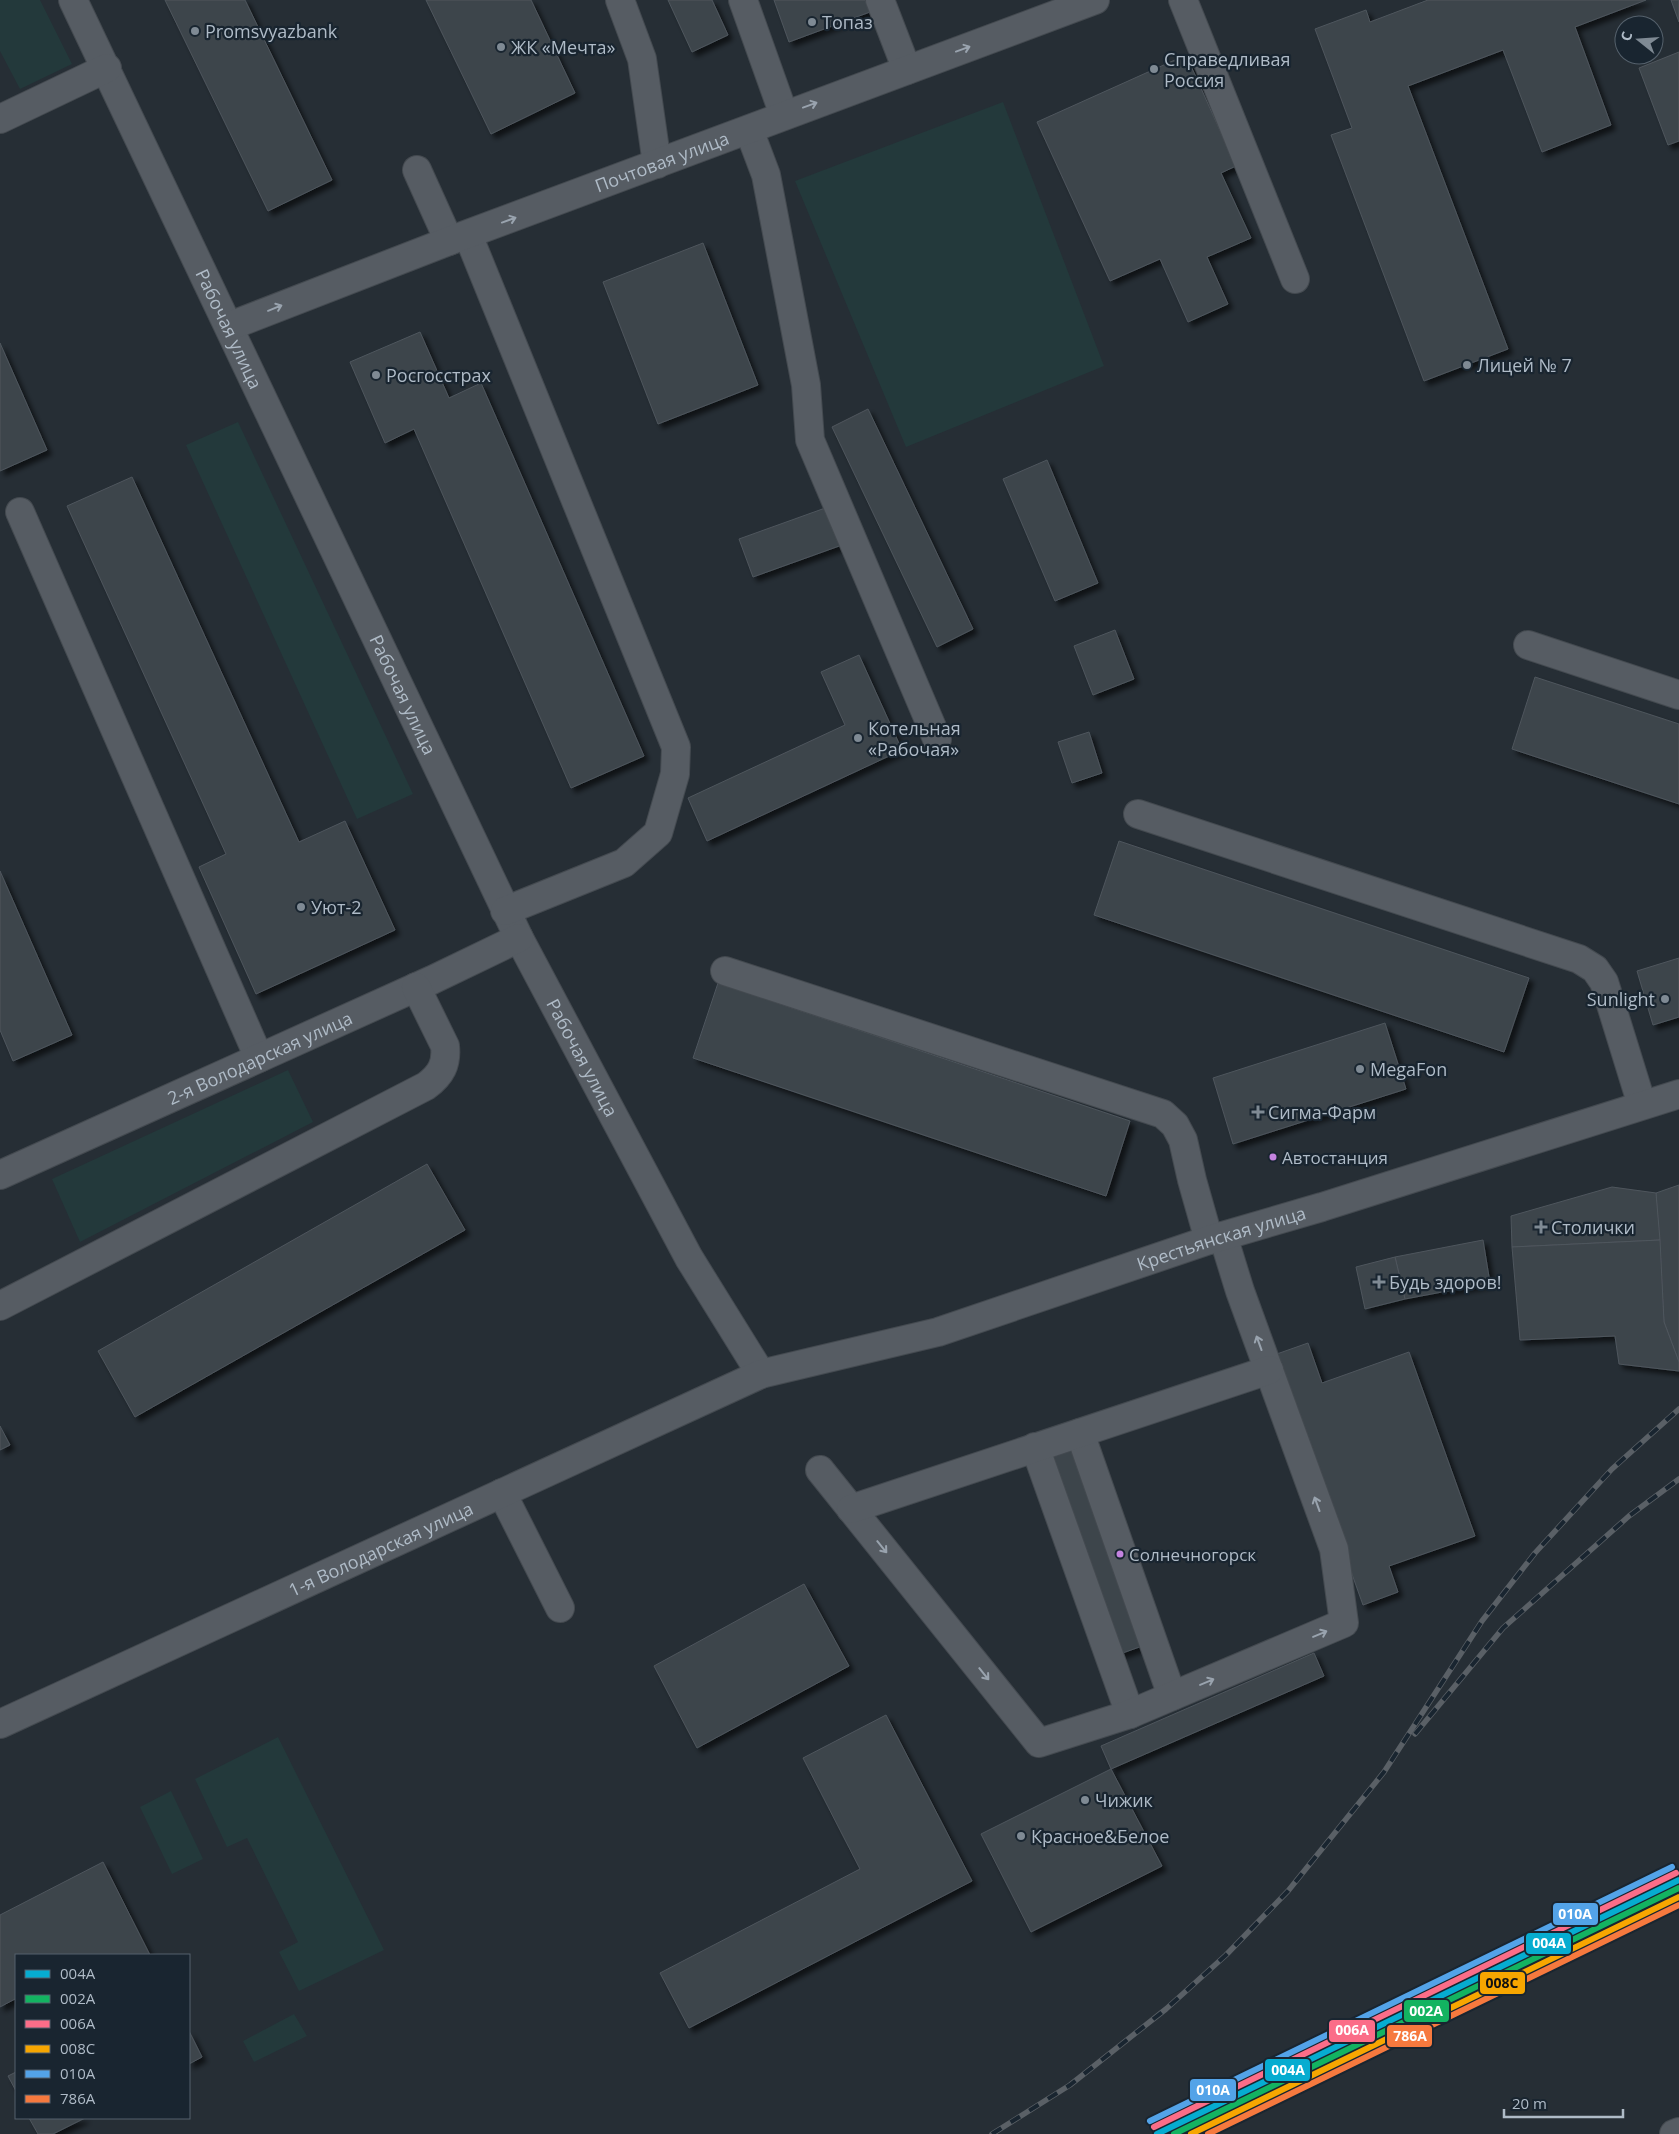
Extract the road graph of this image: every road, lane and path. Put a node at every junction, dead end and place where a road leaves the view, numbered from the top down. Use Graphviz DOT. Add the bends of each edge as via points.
graph roads {
  1 [pos="73,0"];
  2 [pos="620,0"];
  3 [pos="743,0"];
  4 [pos="880,0"];
  5 [pos="1095,0"];
  6 [pos="1183,0"];
  7 [pos="107,68"];
  8 [pos="907,70"];
  9 [pos="784,115"];
  10 [pos="0,119"];
  11 [pos="749,130"];
  12 [pos="657,164"];
  13 [pos="417,170"];
  14 [pos="459,238"];
  15 [pos="1295,279"];
  16 [pos="230,326"];
  17 [pos="20,512"];
  18 [pos="1528,645"];
  19 [pos="1679,695"];
  20 [pos="937,739"];
  21 [pos="1138,814"];
  22 [pos="505,911"];
  23 [pos="518,938"];
  24 [pos="724,971"];
  25 [pos="416,987"];
  26 [pos="259,1058"];
  27 [pos="1679,1094"];
  28 [pos="1642,1105"];
  29 [pos="0,1174"];
  30 [pos="1216,1238"];
  31 [pos="0,1306"];
  32 [pos="1269,1370"];
  33 [pos="761,1374"];
  34 [pos="1080,1433"];
  35 [pos="1035,1447"];
  36 [pos="820,1470"];
  37 [pos="502,1493"];
  38 [pos="852,1509"];
  39 [pos="560,1608"];
  40 [pos="1172,1696"];
  41 [pos="1130,1714"];
  42 [pos="0,1724"];
  43 [pos="1679,2132"];
  44 [pos="1674,2134"];
  1 -- 7 [label="street, Рабочая улица"];
  2 -- 12 [label="street" via="642,59"];
  3 -- 9 [label="street"];
  4 -- 8 [label="street"];
  8 -- 5 [label="street, Почтовая улица, one-way"];
  6 -- 15 [label="street"];
  7 -- 10 [label="street"];
  7 -- 16 [label="street, Рабочая улица"];
  9 -- 8 [label="street, Почтовая улица, one-way"];
  9 -- 11 [label="street, Почтовая улица"];
  11 -- 12 [label="street, Почтовая улица"];
  11 -- 20 [label="street" via="766,175 806,385 810,440"];
  14 -- 12 [label="street, Почтовая улица, one-way"];
  13 -- 14 [label="street"];
  16 -- 14 [label="street, Почтовая улица, one-way"];
  14 -- 22 [label="street" via="676,747 675,774 658,833 624,863"];
  16 -- 22 [label="street, Рабочая улица"];
  17 -- 26 [label="street"];
  18 -- 19 [label="street"];
  21 -- 28 [label="street" via="1579,959 1595,969 1604,982"];
  22 -- 23 [label="street, Рабочая улица"];
  23 -- 25 [label="street, 2-я Володарская улица"];
  23 -- 33 [label="street, Рабочая улица" via="689,1258"];
  24 -- 30 [label="street" via="1163,1114 1175,1125 1182,1140 1192,1180"];
  25 -- 26 [label="street, 2-я Володарская улица"];
  25 -- 31 [label="street" via="445,1046 444,1067 437,1078"];
  26 -- 29 [label="street, 2-я Володарская улица"];
  27 -- 28 [label="street, Крестьянская улица"];
  28 -- 30 [label="street, Крестьянская улица"];
  32 -- 30 [label="street, one-way" via="1238,1285"];
  30 -- 33 [label="street, Крестьянская улица" via="938,1332"];
  32 -- 34 [label="street"];
  40 -- 32 [label="street, one-way" via="1344,1623 1334,1550"];
  33 -- 37 [label="street, 1-я Володарская улица"];
  34 -- 35 [label="street"];
  34 -- 40 [label="street"];
  35 -- 38 [label="street"];
  35 -- 41 [label="street"];
  36 -- 38 [label="street"];
  37 -- 39 [label="street"];
  37 -- 42 [label="street, 1-я Володарская улица"];
  38 -- 41 [label="street, one-way" via="1039,1742"];
  40 -- 41 [label="street"];
  43 -- 44 [label="street"];
}
